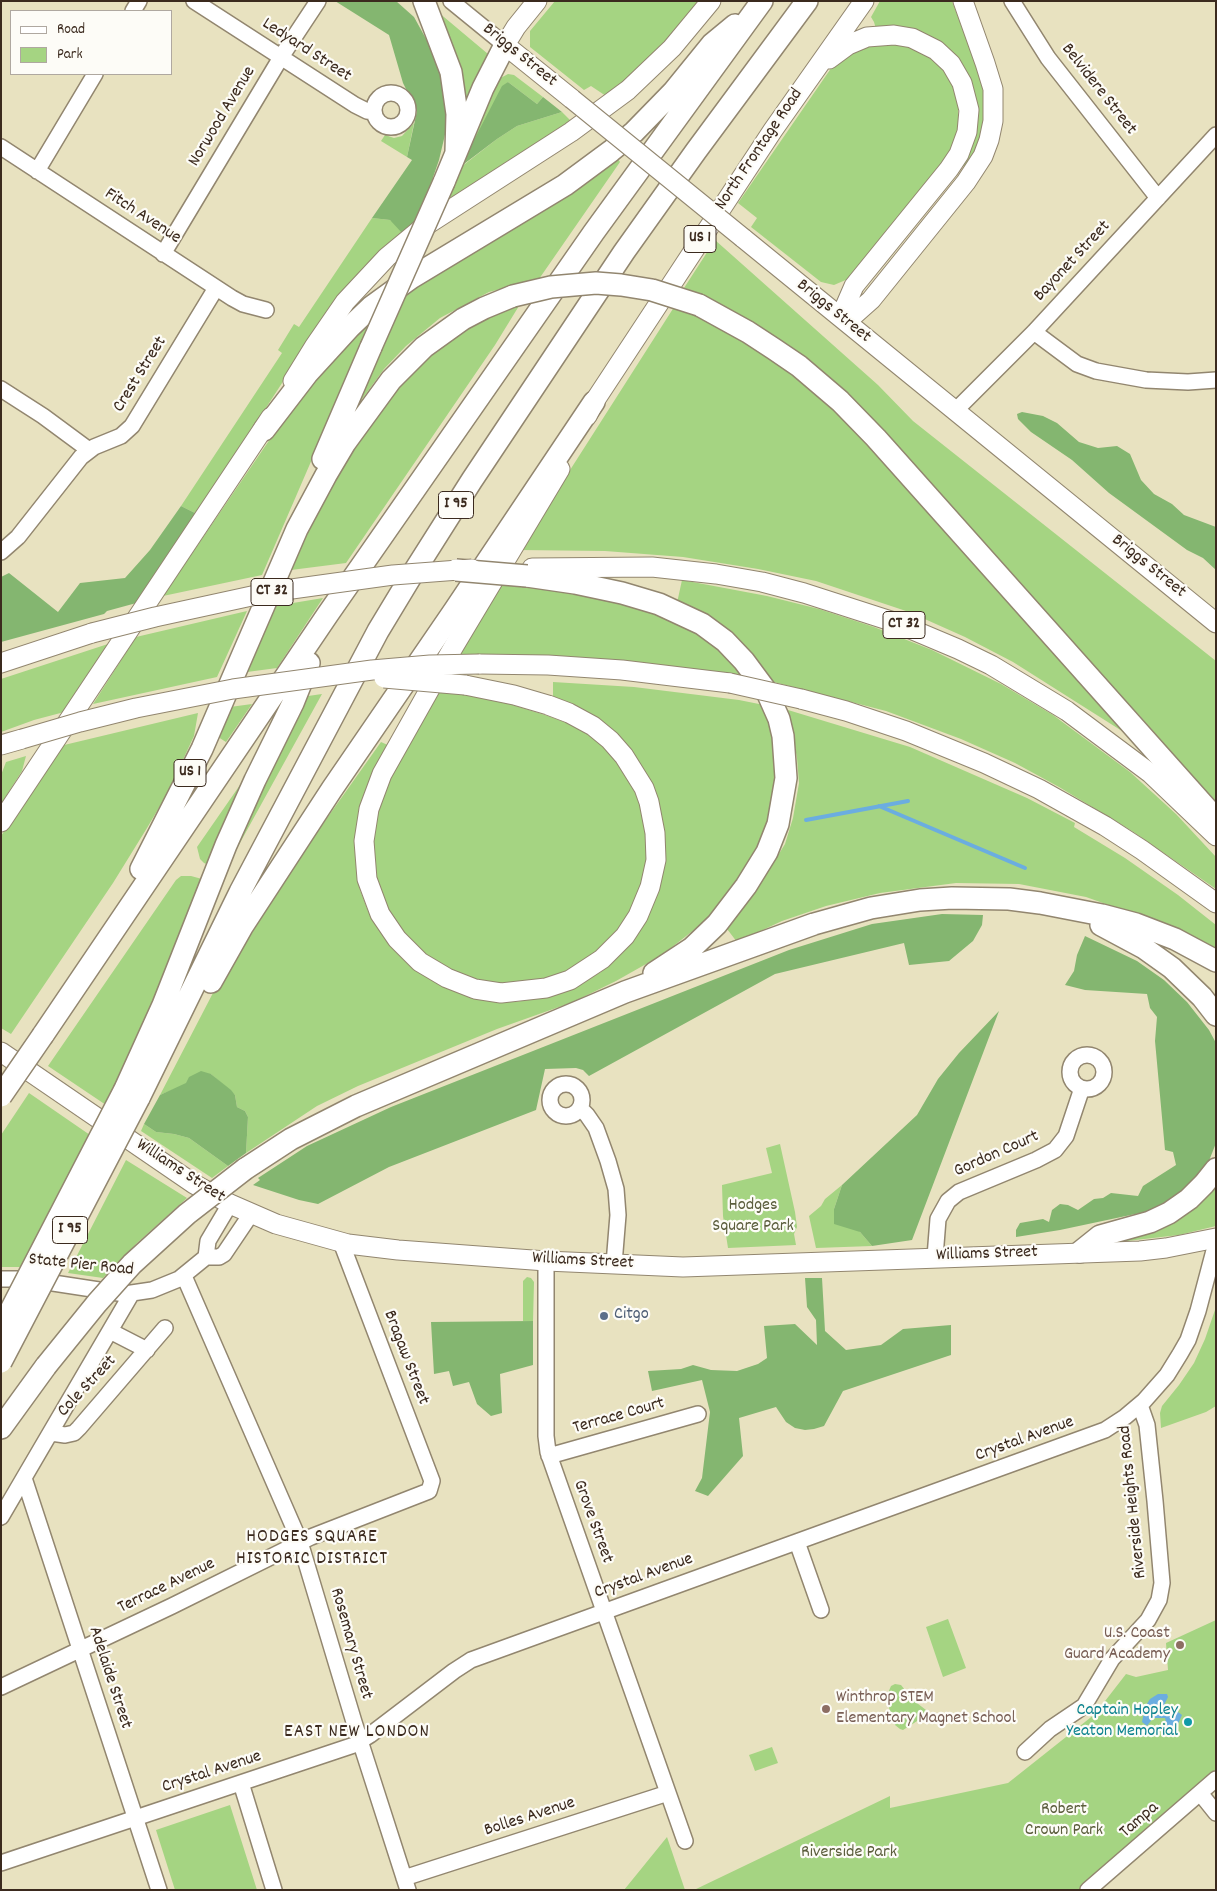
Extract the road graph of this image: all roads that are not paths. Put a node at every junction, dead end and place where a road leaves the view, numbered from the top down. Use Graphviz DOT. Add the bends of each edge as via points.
graph roads {
  1 [pos="194,1"];
  2 [pos="318,1"];
  3 [pos="424,1"];
  4 [pos="451,1"];
  5 [pos="537,1"];
  6 [pos="711,1"];
  7 [pos="762,1"];
  8 [pos="807,1"];
  9 [pos="864,1"];
  10 [pos="963,1"];
  11 [pos="1012,1"];
  12 [pos="505,44"];
  13 [pos="281,57"];
  14 [pos="94,75"];
  15 [pos="809,78"];
  16 [pos="374,112"];
  17 [pos="1216,135"];
  18 [pos="1,147"];
  19 [pos="456,152"];
  20 [pos="37,171"];
  21 [pos="1158,198"];
  22 [pos="163,254"];
  23 [pos="216,288"];
  24 [pos="266,310"];
  25 [pos="844,320"];
  26 [pos="1034,332"];
  27 [pos="1216,380"];
  28 [pos="1,390"];
  29 [pos="594,402"];
  30 [pos="955,411"];
  31 [pos="264,430"];
  32 [pos="89,450"];
  33 [pos="297,529"];
  34 [pos="1,552"];
  35 [pos="456,570"];
  36 [pos="529,572"];
  37 [pos="328,614"];
  38 [pos="1216,623"];
  39 [pos="1,663"];
  40 [pos="318,677"];
  41 [pos="1,745"];
  42 [pos="1216,819"];
  43 [pos="1,822"];
  44 [pos="1216,836"];
  45 [pos="1040,903"];
  46 [pos="1216,903"];
  47 [pos="1216,961"];
  48 [pos="625,992"];
  49 [pos="62,1006"];
  50 [pos="1216,1015"];
  51 [pos="166,1046"];
  52 [pos="1,1052"];
  53 [pos="1082,1088"];
  54 [pos="132,1094"];
  55 [pos="1,1096"];
  56 [pos="580,1108"];
  57 [pos="1216,1169"];
  58 [pos="230,1204"];
  59 [pos="251,1214"];
  60 [pos="1216,1238"];
  61 [pos="341,1242"];
  62 [pos="1216,1244"];
  63 [pos="1080,1252"];
  64 [pos="206,1257"];
  65 [pos="935,1257"];
  66 [pos="546,1261"];
  67 [pos="614,1264"];
  68 [pos="184,1276"];
  69 [pos="1,1279"];
  70 [pos="132,1293"];
  71 [pos="165,1328"];
  72 [pos="1,1330"];
  73 [pos="110,1331"];
  74 [pos="147,1350"];
  75 [pos="1,1362"];
  76 [pos="1140,1405"];
  77 [pos="698,1414"];
  78 [pos="1,1428"];
  79 [pos="51,1433"];
  80 [pos="549,1456"];
  81 [pos="24,1478"];
  82 [pos="431,1488"];
  83 [pos="1,1517"];
  84 [pos="300,1542"];
  85 [pos="796,1542"];
  86 [pos="821,1610"];
  87 [pos="604,1612"];
  88 [pos="80,1650"];
  89 [pos="1,1687"];
  90 [pos="360,1742"];
  91 [pos="1025,1752"];
  92 [pos="1216,1779"];
  93 [pos="241,1784"];
  94 [pos="668,1793"];
  95 [pos="1200,1793"];
  96 [pos="1216,1813"];
  97 [pos="136,1818"];
  98 [pos="685,1841"];
  99 [pos="1,1863"];
  100 [pos="406,1884"];
  101 [pos="159,1890"];
  102 [pos="274,1890"];
  103 [pos="1088,1890"];
  1 -- 13 [label="street, Ledyard Street"];
  2 -- 13 [label="street, Norwood Avenue"];
  3 -- 19 [label="highway" via="451,72 457,114"];
  4 -- 12 [label="street, Briggs Street"];
  5 -- 12 [label="main road, US 1"];
  6 -- 31 [label="main road" via="672,48 628,90 572,132 422,228 387,258 362,282 328,326"];
  7 -- 31 [label="highway" via="712,44 673,92 611,151 565,185 411,278 371,307 326,353"];
  7 -- 37 [label="highway, I 95" via="594,232"];
  8 -- 51 [label="highway, I 95" via="624,252 410,578 378,631 240,892"];
  9 -- 15 [label="main road, North Frontage Road / US 1"];
  10 -- 25 [label="main road" via="993,89 993,121 989,140 966,182 871,300"];
  11 -- 21 [label="street, Belvidere Street" via="1048,58"];
  12 -- 19 [label="highway, US 1"];
  12 -- 25 [label="main road, Briggs Street, bridge"];
  13 -- 16 [label="street, Ledyard Street" via="355,105"];
  13 -- 22 [label="street, Norwood Avenue"];
  14 -- 20 [label="street"];
  15 -- 25 [label="main road" via="830,58 859,39 903,36 929,45 946,59 962,83 969,110 967,132 959,154 854,286 844,309"];
  15 -- 29 [label="main road, North Frontage Road / US 1"];
  17 -- 21 [label="street, Bayonet Street"];
  18 -- 20 [label="street, Fitch Avenue"];
  19 -- 33 [label="highway, US 1, bridge" via="320,466"];
  20 -- 22 [label="street, Fitch Avenue"];
  21 -- 26 [label="street, Bayonet Street"];
  22 -- 23 [label="street, Fitch Avenue"];
  23 -- 24 [label="street, Fitch Avenue" via="243,304"];
  23 -- 32 [label="street, Crest Street" via="132,426 121,436"];
  25 -- 30 [label="main road, Briggs Street"];
  26 -- 27 [label="street" via="1071,360 1096,371 1146,380"];
  26 -- 30 [label="street, Bayonet Street"];
  28 -- 32 [label="street"];
  29 -- 40 [label="main road, North Frontage Road, bridge" via="563,464 454,646 382,774 364,831 365,864 374,901 393,934 420,962 475,989 500,993 546,988 570,980 597,963 620,942 638,916 650,887 656,860 655,833 649,802 633,769 610,740 570,713 514,694 465,685 402,679"];
  29 -- 51 [label="highway, US 1" via="332,789 242,928 189,1021"];
  30 -- 38 [label="main road, Briggs Street"];
  31 -- 43 [label="main road"];
  32 -- 34 [label="street, Crest Street" via="18,537"];
  33 -- 42 [label="highway, bridge" via="345,443 379,395 401,369 449,328 513,296 552,287 596,283 652,290 699,305 748,332 799,366 840,401"];
  33 -- 49 [label="highway, US 1" via="186,782 125,898"];
  35 -- 36 [label="highway, bridge"];
  35 -- 39 [label="main road, CT 32, bridge" via="270,592 191,608 92,633"];
  36 -- 44 [label="main road, CT 32" via="652,566 716,574 804,593 894,622 991,665 1067,710 1150,774"];
  36 -- 48 [label="highway" via="622,593 669,608 702,624 725,641 760,682 775,708 783,736 786,759 784,798 772,841 758,869 717,924 692,948"];
  37 -- 49 [label="highway, I 95"];
  37 -- 54 [label="highway" via="293,703 226,845"];
  40 -- 41 [label="main road, bridge" via="176,700 80,722"];
  40 -- 46 [label="main road, bridge" via="401,667 548,665 622,670 730,684 801,699 906,731 984,762 1112,831"];
  45 -- 47 [label="highway" via="1136,924 1175,939"];
  45 -- 48 [label="highway" via="952,898 871,908 814,924"];
  45 -- 50 [label="highway" via="1094,922 1144,948 1188,982"];
  48 -- 78 [label="highway, bridge" via="356,1106 292,1139 245,1169 180,1220 121,1277 61,1346"];
  49 -- 55 [label="highway, I 95, bridge"];
  51 -- 54 [label="highway, I 95"];
  52 -- 58 [label="main road, Williams Street" via="194,1184"];
  53 -- 65 [label="street, Gordon Court" via="1066,1136 1055,1150 950,1198 938,1219"];
  54 -- 72 [label="highway, bridge"];
  54 -- 75 [label="highway, I 95, bridge"];
  56 -- 67 [label="street" via="596,1128 616,1189 618,1215"];
  57 -- 63 [label="highway" via="1199,1189 1170,1213 1100,1236"];
  58 -- 59 [label="main road, Williams Street"];
  58 -- 64 [label="street" via="208,1241"];
  59 -- 61 [label="main road, Williams Street"];
  59 -- 64 [label="street, State Pier Road" via="224,1254"];
  60 -- 63 [label="main road, Williams Street" via="1140,1251"];
  61 -- 66 [label="main road, Williams Street" via="398,1250"];
  61 -- 82 [label="street, Bragaw Street" via="432,1481"];
  62 -- 76 [label="street, Crystal Avenue" via="1188,1340 1167,1375"];
  63 -- 65 [label="main road, Williams Street"];
  64 -- 68 [label="street, State Pier Road"];
  65 -- 67 [label="main road, Williams Street" via="684,1267"];
  66 -- 67 [label="main road, Williams Street"];
  66 -- 80 [label="street, Grove Street" via="546,1436"];
  68 -- 70 [label="street, State Pier Road" via="162,1287"];
  68 -- 84 [label="street, Rosemary Street"];
  69 -- 70 [label="street, State Pier Road" via="27,1279"];
  70 -- 73 [label="street, Cole Street"];
  71 -- 74 [label="street, Cole Street"];
  73 -- 74 [label="street, Cole Street"];
  73 -- 79 [label="street, Cole Street"];
  74 -- 79 [label="street, Cole Street" via="79,1428 65,1436"];
  76 -- 85 [label="street, Crystal Avenue" via="1116,1424 1092,1435"];
  76 -- 91 [label="street, Riverside Heights Road" via="1147,1425 1155,1501 1162,1583 1159,1600 1148,1620 1112,1659 1084,1706"];
  77 -- 80 [label="street, Terrace Court"];
  79 -- 81 [label="street, Cole Street"];
  80 -- 87 [label="street, Grove Street"];
  81 -- 83 [label="street, Cole Street"];
  81 -- 88 [label="street, Adelaide Street"];
  82 -- 84 [label="street, Terrace Avenue" via="427,1493"];
  84 -- 88 [label="street, Terrace Avenue"];
  84 -- 90 [label="street, Rosemary Street"];
  85 -- 86 [label="street"];
  85 -- 87 [label="street, Crystal Avenue"];
  87 -- 90 [label="street, Crystal Avenue" via="467,1662"];
  87 -- 94 [label="street, Grove Street"];
  88 -- 89 [label="street, Terrace Avenue"];
  88 -- 97 [label="street, Adelaide Street"];
  90 -- 93 [label="street, Crystal Avenue"];
  90 -- 100 [label="street, Rosemary Street"];
  92 -- 95 [label="street, Tampa"];
  93 -- 97 [label="street, Crystal Avenue"];
  93 -- 102 [label="street"];
  94 -- 98 [label="street, Grove Street"];
  94 -- 100 [label="street, Bolles Avenue"];
  95 -- 96 [label="street"];
  95 -- 103 [label="street, Tampa"];
  97 -- 99 [label="street, Crystal Avenue"];
  97 -- 101 [label="street, Adelaide Street"];
}
